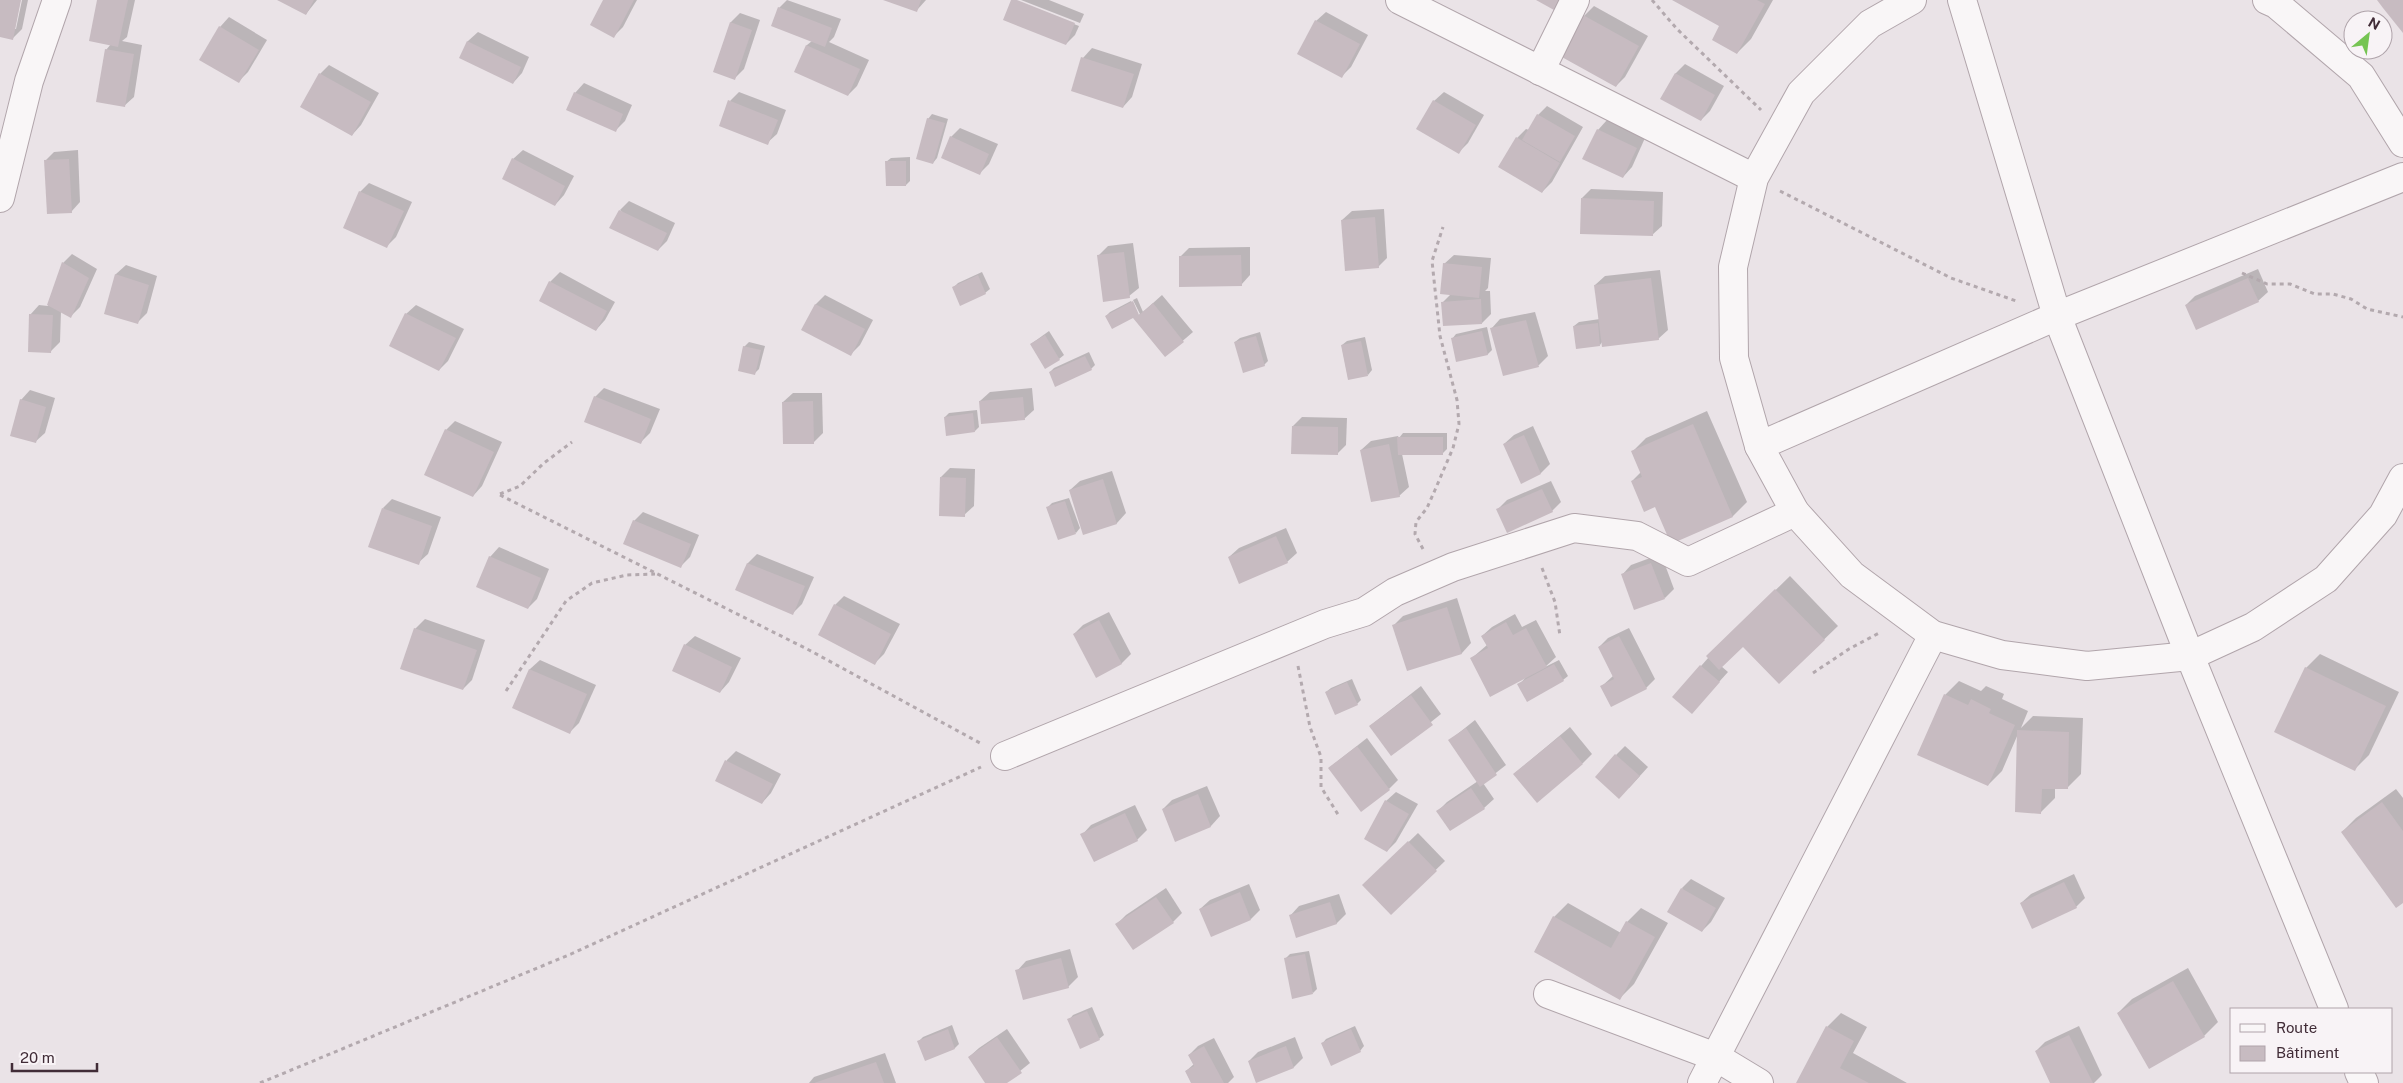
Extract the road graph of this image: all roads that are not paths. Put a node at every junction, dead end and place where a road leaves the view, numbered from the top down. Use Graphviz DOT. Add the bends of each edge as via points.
graph roads {
  1 [pos="57,0"];
  2 [pos="1400,0"];
  3 [pos="1576,0"];
  4 [pos="1912,0"];
  5 [pos="1962,0"];
  6 [pos="2273,1"];
  7 [pos="1540,71"];
  8 [pos="2403,143"];
  9 [pos="2403,177"];
  10 [pos="1754,178"];
  11 [pos="0,198"];
  12 [pos="2057,316"];
  13 [pos="1759,446"];
  14 [pos="2403,478"];
  15 [pos="1795,512"];
  16 [pos="1932,635"];
  17 [pos="2190,656"];
  18 [pos="1005,756"];
  19 [pos="1548,994"];
  20 [pos="2334,1008"];
  21 [pos="1716,1057"];
  22 [pos="1702,1083"];
  23 [pos="1759,1083"];
  1 -- 11 [label="street" via="29,81"];
  2 -- 7 [label="street"];
  3 -- 7 [label="street"];
  4 -- 10 [label="street" via="1870,24 1801,93"];
  5 -- 12 [label="street"];
  6 -- 8 [label="street" via="2362,76"];
  7 -- 10 [label="street"];
  9 -- 12 [label="street"];
  10 -- 13 [label="street" via="1733,267 1734,358"];
  12 -- 13 [label="street"];
  12 -- 17 [label="street"];
  13 -- 15 [label="street"];
  14 -- 17 [label="street" via="2383,515 2326,579 2254,627"];
  15 -- 16 [label="street" via="1852,575"];
  15 -- 18 [label="street" via="1688,562 1637,536 1574,528 1433,575 1395,592 1364,612 1325,624"];
  16 -- 17 [label="street" via="2002,655 2087,666"];
  16 -- 21 [label="street"];
  17 -- 20 [label="street"];
  19 -- 21 [label="street"];
  21 -- 22 [label="street"];
  21 -- 23 [label="street"];
}
